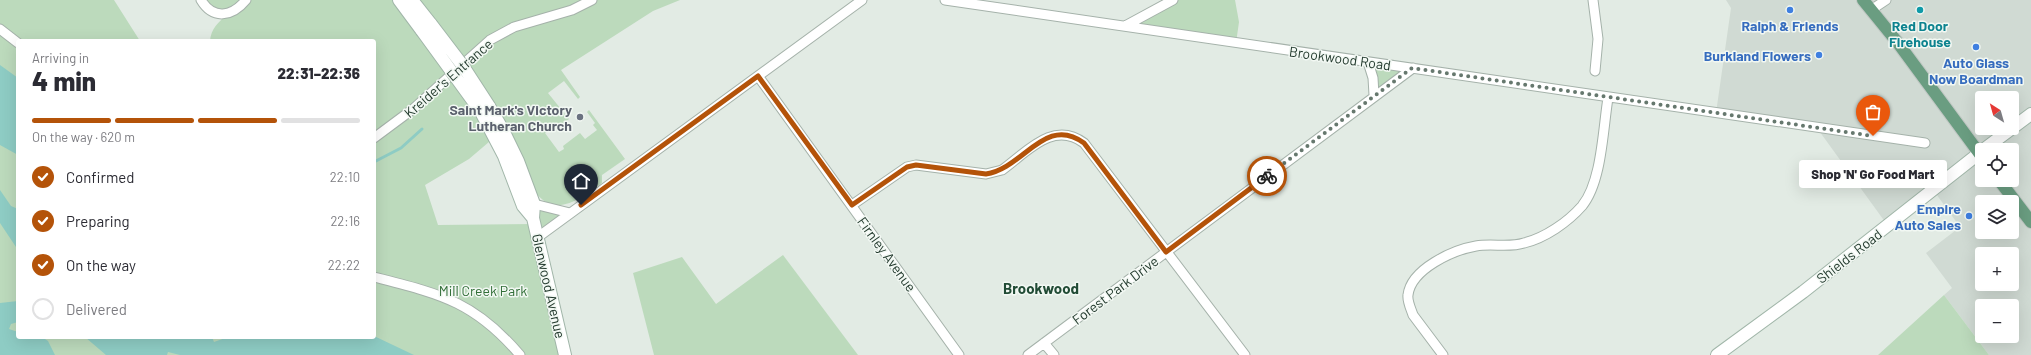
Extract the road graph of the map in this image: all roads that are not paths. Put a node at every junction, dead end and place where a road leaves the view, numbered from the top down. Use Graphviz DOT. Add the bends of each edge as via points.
graph roads {
  1 [pos="201,0"];
  2 [pos="246,0"];
  3 [pos="399,0"];
  4 [pos="412,0"];
  5 [pos="592,0"];
  6 [pos="862,0"];
  7 [pos="945,0"];
  8 [pos="1173,0"];
  9 [pos="1593,0"];
  10 [pos="1863,0"];
  11 [pos="1886,0"];
  12 [pos="1871,10"];
  13 [pos="1125,26"];
  14 [pos="427,28"];
  15 [pos="0,29"];
  16 [pos="16,41"];
  17 [pos="1368,62"];
  18 [pos="1412,68"];
  19 [pos="1595,71"];
  20 [pos="758,76"];
  21 [pos="1374,95"];
  22 [pos="1608,98"];
  23 [pos="485,109"];
  24 [pos="2031,114"];
  25 [pos="376,137"];
  26 [pos="1925,143"];
  27 [pos="1995,143"];
  28 [pos="1975,144"];
  29 [pos="1975,158"];
  30 [pos="2004,187"];
  31 [pos="534,204"];
  32 [pos="852,205"];
  33 [pos="570,213"];
  34 [pos="533,218"];
  35 [pos="2031,222"];
  36 [pos="538,237"];
  37 [pos="1166,252"];
  38 [pos="376,278"];
  39 [pos="1044,343"];
  40 [pos="520,355"];
  41 [pos="566,355"];
  42 [pos="959,355"];
  43 [pos="1028,355"];
  44 [pos="1054,355"];
  45 [pos="1245,355"];
  46 [pos="1443,355"];
  47 [pos="1717,355"];
  1 -- 2 [label="street" via="210,10 228,14"];
  3 -- 14 [label="street, Glenwood Avenue"];
  4 -- 14 [label="street, Glenwood Avenue"];
  5 -- 25 [label="street, Kreider's Entrance" via="572,10 514,27 490,40 413,109"];
  6 -- 20 [label="street"];
  7 -- 13 [label="street, Brookwood Road"];
  8 -- 13 [label="street"];
  9 -- 19 [label="street" via="1598,39"];
  10 -- 12 [label="main road"];
  11 -- 12 [label="street"];
  12 -- 28 [label="main road"];
  13 -- 17 [label="street, Brookwood Road"];
  14 -- 23 [label="street, Glenwood Avenue, bridge" via="463,66"];
  15 -- 16 [label="street"];
  17 -- 18 [label="street, Brookwood Road"];
  17 -- 21 [label="street" via="1374,78"];
  18 -- 21 [label="street, Forest Park Drive"];
  18 -- 22 [label="street, Brookwood Road"];
  20 -- 32 [label="street, Firnley Avenue"];
  20 -- 33 [label="street"];
  21 -- 37 [label="street, Forest Park Drive"];
  22 -- 26 [label="street, Brookwood Road"];
  22 -- 46 [label="street" via="1594,184 1576,212 1535,240 1516,245 1490,244 1462,249 1439,259 1415,279 1408,295 1410,308"];
  23 -- 31 [label="street, Glenwood Avenue" via="503,130"];
  23 -- 34 [label="street, Glenwood Avenue" via="523,206"];
  24 -- 27 [label="street, Shields Road"];
  29 -- 47 [label="street, Shields Road" via="1804,292"];
  30 -- 35 [label="main road"];
  31 -- 33 [label="street"];
  31 -- 34 [label="street, Glenwood Avenue"];
  32 -- 37 [label="street" via="907,167 916,165 994,173 1042,141 1061,134 1084,143"];
  32 -- 42 [label="street, Firnley Avenue"];
  33 -- 36 [label="street"];
  34 -- 36 [label="street, Glenwood Avenue"];
  36 -- 41 [label="street, Glenwood Avenue"];
  37 -- 39 [label="street, Forest Park Drive"];
  37 -- 45 [label="street"];
  38 -- 40 [label="street" via="434,292 464,306 497,330"];
  39 -- 43 [label="street, Forest Park Drive"];
  39 -- 44 [label="street"];
}
